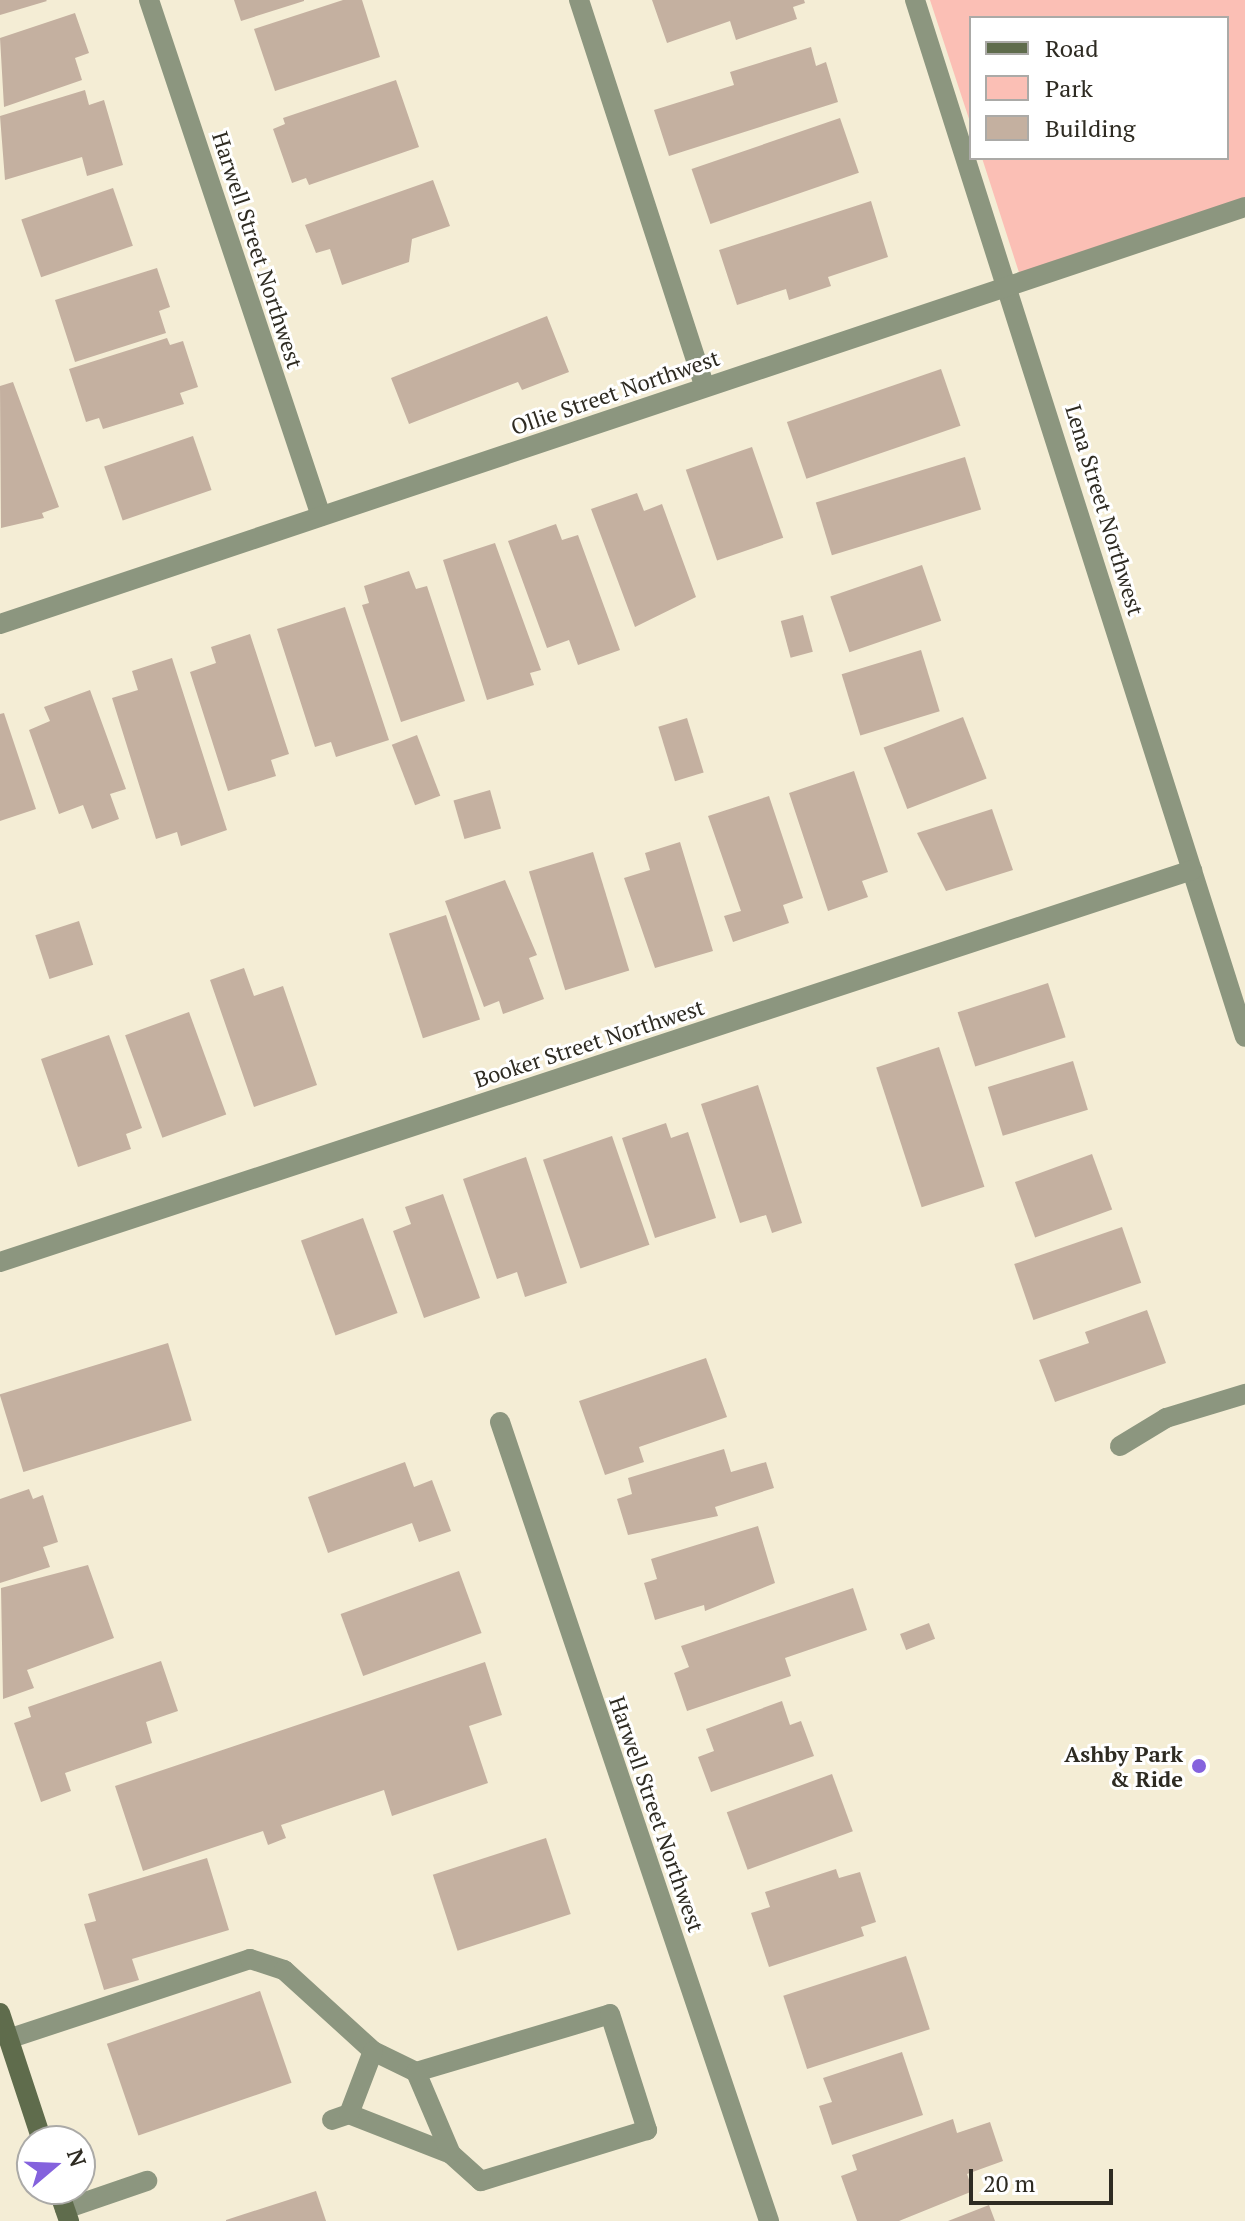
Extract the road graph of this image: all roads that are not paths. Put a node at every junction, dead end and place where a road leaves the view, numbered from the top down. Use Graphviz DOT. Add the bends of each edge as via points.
graph roads {
  1 [pos="149,0"];
  2 [pos="579,0"];
  3 [pos="915,0"];
  4 [pos="1245,207"];
  5 [pos="1010,286"];
  6 [pos="705,387"];
  7 [pos="321,516"];
  8 [pos="0,624"];
  9 [pos="1192,870"];
  10 [pos="1245,1037"];
  11 [pos="0,1262"];
  12 [pos="1245,1394"];
  13 [pos="500,1422"];
  14 [pos="1120,1446"];
  15 [pos="0,2013"];
  16 [pos="8,2039"];
  17 [pos="373,2051"];
  18 [pos="416,2072"];
  19 [pos="37,2125"];
  20 [pos="451,2154"];
  21 [pos="147,2181"];
  22 [pos="64,2206"];
  23 [pos="769,2221"];
  1 -- 7 [label="street, Harwell Street Northwest"];
  2 -- 6 [label="street"];
  3 -- 5 [label="street, Lena Street Northwest"];
  4 -- 5 [label="street, Ollie Street Northwest"];
  5 -- 6 [label="street, Ollie Street Northwest"];
  5 -- 9 [label="street, Lena Street Northwest"];
  6 -- 7 [label="street, Ollie Street Northwest"];
  7 -- 8 [label="street, Ollie Street Northwest"];
  9 -- 10 [label="street, Lena Street Northwest"];
  9 -- 11 [label="street, Booker Street Northwest"];
  12 -- 14 [label="street" via="1166,1418"];
  13 -- 23 [label="street, Harwell Street Northwest"];
  15 -- 16 [label="main road"];
  16 -- 17 [label="street" via="250,1959 284,1970"];
  16 -- 19 [label="main road"];
  17 -- 18 [label="street"];
  17 -- 20 [label="street" via="341,2117"];
  18 -- 20 [label="street"];
  18 -- 20 [label="street" via="610,2014 647,2130 481,2181"];
  21 -- 22 [label="street"];
}
